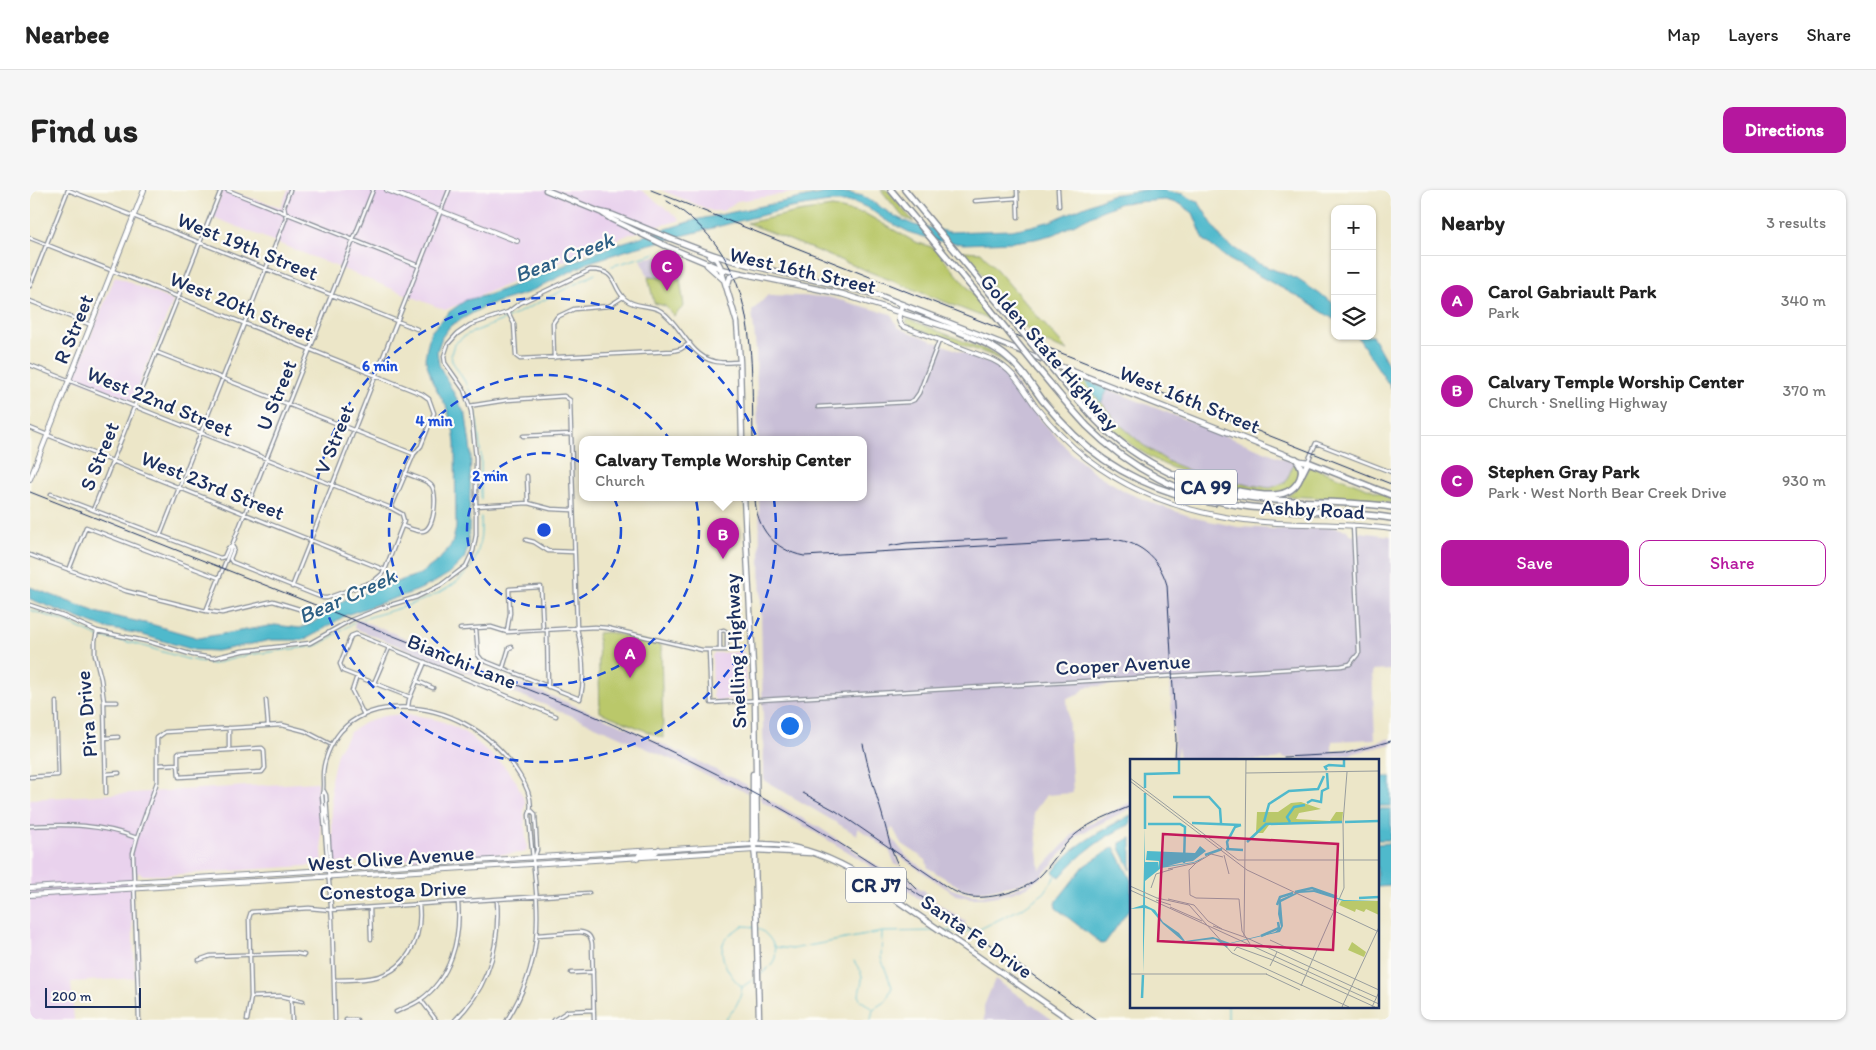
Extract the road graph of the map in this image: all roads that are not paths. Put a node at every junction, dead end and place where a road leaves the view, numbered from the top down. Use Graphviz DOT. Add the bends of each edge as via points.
graph roads {
  1 [pos="68,190"];
  2 [pos="144,190"];
  3 [pos="221,190"];
  4 [pos="227,190"];
  5 [pos="290,190"];
  6 [pos="373,190"];
  7 [pos="387,190"];
  8 [pos="449,190"];
  9 [pos="546,190"];
  10 [pos="891,190"];
  11 [pos="905,190"];
  12 [pos="1017,190"];
  13 [pos="1058,190"];
  14 [pos="1017,198"];
  15 [pos="975,201"];
  16 [pos="1059,206"];
  17 [pos="441,211"];
  18 [pos="285,212"];
  19 [pos="600,212"];
  20 [pos="134,216"];
  21 [pos="1018,217"];
  22 [pos="30,238"];
  23 [pos="353,240"];
  24 [pos="517,241"];
  25 [pos="200,242"];
  26 [pos="46,245"];
  27 [pos="698,250"];
  28 [pos="701,262"];
  29 [pos="419,266"];
  30 [pos="721,267"];
  31 [pos="266,269"];
  32 [pos="769,270"];
  33 [pos="112,271"];
  34 [pos="740,274"];
  35 [pos="725,280"];
  36 [pos="30,286"];
  37 [pos="729,293"];
  38 [pos="331,295"];
  39 [pos="178,297"];
  40 [pos="623,298"];
  41 [pos="30,301"];
  42 [pos="902,304"];
  43 [pos="900,311"];
  44 [pos="508,312"];
  45 [pos="397,321"];
  46 [pos="244,323"];
  47 [pos="91,325"];
  48 [pos="417,329"];
  49 [pos="952,329"];
  50 [pos="939,341"];
  51 [pos="690,343"];
  52 [pos="1005,344"];
  53 [pos="310,350"];
  54 [pos="156,352"];
  55 [pos="554,358"];
  56 [pos="740,362"];
  57 [pos="30,365"];
  58 [pos="375,376"];
  59 [pos="222,378"];
  60 [pos="69,380"];
  61 [pos="288,404"];
  62 [pos="470,406"];
  63 [pos="134,407"];
  64 [pos="818,407"];
  65 [pos="30,428"];
  66 [pos="354,430"];
  67 [pos="201,433"];
  68 [pos="571,434"];
  69 [pos="47,435"];
  70 [pos="524,436"];
  71 [pos="742,436"];
  72 [pos="414,454"];
  73 [pos="266,459"];
  74 [pos="1296,459"];
  75 [pos="113,461"];
  76 [pos="1308,462"];
  77 [pos="1391,472"];
  78 [pos="405,474"];
  79 [pos="1302,474"];
  80 [pos="527,476"];
  81 [pos="30,479"];
  82 [pos="1190,481"];
  83 [pos="332,485"];
  84 [pos="179,488"];
  85 [pos="51,494"];
  86 [pos="1391,495"];
  87 [pos="744,501"];
  88 [pos="528,503"];
  89 [pos="475,506"];
  90 [pos="1241,506"];
  91 [pos="1391,507"];
  92 [pos="391,508"];
  93 [pos="93,510"];
  94 [pos="572,510"];
  95 [pos="244,514"];
  96 [pos="1391,518"];
  97 [pos="1353,525"];
  98 [pos="403,526"];
  99 [pos="1391,529"];
  100 [pos="160,536"];
  101 [pos="310,540"];
  102 [pos="526,540"];
  103 [pos="232,546"];
  104 [pos="574,552"];
  105 [pos="30,555"];
  106 [pos="69,570"];
  107 [pos="385,570"];
  108 [pos="219,578"];
  109 [pos="292,587"];
  110 [pos="30,605"];
  111 [pos="206,611"];
  112 [pos="309,612"];
  113 [pos="476,628"];
  114 [pos="577,628"];
  115 [pos="460,629"];
  116 [pos="547,629"];
  117 [pos="542,630"];
  118 [pos="507,632"];
  119 [pos="96,634"];
  120 [pos="512,647"];
  121 [pos="389,648"];
  122 [pos="709,650"];
  123 [pos="720,650"];
  124 [pos="425,662"];
  125 [pos="504,668"];
  126 [pos="357,676"];
  127 [pos="417,681"];
  128 [pos="374,683"];
  129 [pos="548,687"];
  130 [pos="433,688"];
  131 [pos="410,698"];
  132 [pos="266,700"];
  133 [pos="56,702"];
  134 [pos="104,702"];
  135 [pos="117,702"];
  136 [pos="755,702"];
  137 [pos="408,707"];
  138 [pos="364,715"];
  139 [pos="556,716"];
  140 [pos="268,725"];
  141 [pos="229,728"];
  142 [pos="118,736"];
  143 [pos="105,738"];
  144 [pos="332,745"];
  145 [pos="229,750"];
  146 [pos="178,764"];
  147 [pos="157,765"];
  148 [pos="119,772"];
  149 [pos="106,774"];
  150 [pos="30,777"];
  151 [pos="324,791"];
  152 [pos="106,794"];
  153 [pos="531,810"];
  154 [pos="326,824"];
  155 [pos="30,826"];
  156 [pos="136,838"];
  157 [pos="754,844"];
  158 [pos="659,849"];
  159 [pos="755,850"];
  160 [pos="811,853"];
  161 [pos="534,857"];
  162 [pos="637,858"];
  163 [pos="535,864"];
  164 [pos="328,867"];
  165 [pos="329,877"];
  166 [pos="134,882"];
  167 [pos="30,888"];
  168 [pos="134,889"];
  169 [pos="589,893"];
  170 [pos="30,895"];
  171 [pos="537,897"];
  172 [pos="497,900"];
  173 [pos="458,903"];
  174 [pos="419,905"];
  175 [pos="370,908"];
  176 [pos="331,910"];
  177 [pos="538,935"];
  178 [pos="371,939"];
  179 [pos="304,954"];
  180 [pos="250,955"];
  181 [pos="199,960"];
  182 [pos="593,972"];
  183 [pos="571,973"];
  184 [pos="334,980"];
  185 [pos="252,997"];
  186 [pos="292,997"];
  187 [pos="421,1000"];
  188 [pos="303,1001"];
  189 [pos="594,1010"];
  190 [pos="396,1012"];
  191 [pos="139,1020"];
  192 [pos="247,1020"];
  193 [pos="292,1020"];
  194 [pos="335,1020"];
  195 [pos="346,1020"];
  196 [pos="357,1020"];
  197 [pos="436,1020"];
  198 [pos="454,1020"];
  199 [pos="507,1020"];
  200 [pos="554,1020"];
  201 [pos="594,1020"];
  202 [pos="759,1020"];
  203 [pos="1070,1020"];
  1 -- 20 [label="street, West 19th Street"];
  1 -- 26 [label="street"];
  2 -- 20 [label="main road, R Street"];
  3 -- 25 [label="street, S Street"];
  4 -- 18 [label="street"];
  5 -- 18 [label="street"];
  6 -- 23 [label="street, U Street"];
  7 -- 17 [label="main road"];
  8 -- 17 [label="street, V Street"];
  9 -- 19 [label="main road, West 16th Street"];
  10 -- 90 [label="highway, Golden State Highway / CA 99, bridge" via="1087,426 1118,454 1156,477 1190,492"];
  11 -- 82 [label="highway, Golden State Highway / CA 99, bridge" via="1097,422 1151,463"];
  12 -- 14 [label="street"];
  13 -- 16 [label="street"];
  14 -- 15 [label="street"];
  14 -- 21 [label="street"];
  17 -- 24 [label="main road"];
  17 -- 29 [label="street, V Street"];
  18 -- 23 [label="street"];
  18 -- 31 [label="street" via="286,218"];
  19 -- 27 [label="main road, West 16th Street" via="613,214"];
  19 -- 28 [label="main road, West 16th Street" via="610,220"];
  20 -- 25 [label="street, West 19th Street"];
  20 -- 33 [label="main road, R Street"];
  22 -- 26 [label="street, West 20th Street"];
  23 -- 29 [label="street"];
  23 -- 38 [label="street, U Street"];
  25 -- 31 [label="street, West 19th Street"];
  25 -- 39 [label="street, S Street"];
  26 -- 33 [label="street, West 20th Street"];
  26 -- 36 [label="street"];
  27 -- 30 [label="main road" via="713,257"];
  27 -- 32 [label="main road, West 16th Street"];
  28 -- 30 [label="main road, West 16th Street"];
  28 -- 35 [label="main road"];
  29 -- 45 [label="street, V Street"];
  30 -- 32 [label="main road" via="727,262"];
  30 -- 34 [label="main road, West 16th Street"];
  30 -- 35 [label="main road"];
  31 -- 38 [label="street, West 19th Street"];
  31 -- 46 [label="street"];
  32 -- 42 [label="main road, West 16th Street" via="853,288"];
  33 -- 39 [label="street, West 20th Street"];
  33 -- 47 [label="main road, R Street"];
  34 -- 37 [label="main road" via="728,279"];
  34 -- 43 [label="main road, West 16th Street" via="838,293"];
  35 -- 37 [label="main road"];
  37 -- 56 [label="main road" via="737,324"];
  38 -- 45 [label="street, West 19th Street"];
  38 -- 53 [label="street, U Street"];
  39 -- 46 [label="street, West 20th Street"];
  39 -- 54 [label="street, S Street"];
  40 -- 44 [label="street" via="615,281 606,272 590,270 520,303"];
  40 -- 51 [label="street" via="662,312"];
  40 -- 55 [label="street" via="609,306 574,309 557,317 553,323"];
  41 -- 47 [label="street"];
  42 -- 43 [label="main road"];
  42 -- 52 [label="main road, West 16th Street"];
  43 -- 49 [label="main road, West 16th Street"];
  43 -- 50 [label="main road, Ashby Road" via="898,320 902,326"];
  44 -- 55 [label="street" via="513,319 517,358"];
  44 -- 62 [label="street" via="464,329 446,349 446,366 464,390"];
  45 -- 48 [label="street, West 19th Street"];
  45 -- 58 [label="street, V Street"];
  46 -- 53 [label="street, West 20th Street"];
  46 -- 59 [label="street"];
  47 -- 60 [label="main road, R Street"];
  49 -- 52 [label="main road, West 16th Street"];
  49 -- 90 [label="highway" via="987,344 1009,358 1062,423 1115,467 1170,492"];
  50 -- 64 [label="street" via="914,400"];
  50 -- 97 [label="main road, Ashby Road" via="1006,367 1060,436 1105,472 1146,494 1188,509 1232,519"];
  51 -- 55 [label="street" via="672,351"];
  51 -- 56 [label="street" via="714,362"];
  52 -- 74 [label="main road, West 16th Street"];
  53 -- 58 [label="street, West 20th Street"];
  53 -- 61 [label="street, U Street"];
  54 -- 59 [label="street"];
  54 -- 63 [label="street, S Street"];
  56 -- 71 [label="main road"];
  57 -- 60 [label="street, West 22nd Street"];
  58 -- 66 [label="street, V Street"];
  58 -- 72 [label="street, West 20th Street" via="428,398 434,413 421,446"];
  59 -- 61 [label="street"];
  59 -- 67 [label="street"];
  60 -- 63 [label="street, West 22nd Street"];
  60 -- 69 [label="main road, R Street"];
  61 -- 66 [label="street"];
  61 -- 73 [label="street, U Street"];
  62 -- 68 [label="street" via="564,396 569,398"];
  62 -- 89 [label="street" via="476,457"];
  63 -- 67 [label="street, West 22nd Street"];
  63 -- 75 [label="street, S Street"];
  65 -- 69 [label="street, West 23rd Street"];
  66 -- 72 [label="street"];
  66 -- 83 [label="street, V Street"];
  67 -- 73 [label="street, West 22nd Street"];
  67 -- 84 [label="street"];
  68 -- 70 [label="street"];
  68 -- 94 [label="street"];
  69 -- 75 [label="street, West 23rd Street"];
  69 -- 81 [label="main road, R Street"];
  72 -- 78 [label="street"];
  73 -- 83 [label="street, West 22nd Street"];
  73 -- 95 [label="street, U Street"];
  74 -- 76 [label="main road, West 16th Street"];
  74 -- 79 [label="highway"];
  75 -- 84 [label="street, West 23rd Street"];
  75 -- 93 [label="street, S Street"];
  76 -- 77 [label="street" via="1316,443"];
  76 -- 79 [label="highway"];
  76 -- 86 [label="highway"];
  78 -- 92 [label="street"];
  78 -- 98 [label="street" via="428,482 433,486 435,495 431,526 420,531"];
  79 -- 82 [label="highway" via="1296,486 1288,492 1274,495"];
  80 -- 88 [label="street"];
  82 -- 91 [label="highway, Golden State Highway / CA 99" via="1254,498"];
  83 -- 92 [label="street, West 22nd Street"];
  83 -- 101 [label="street, V Street"];
  84 -- 95 [label="street, West 23rd Street"];
  84 -- 100 [label="street"];
  85 -- 93 [label="street"];
  87 -- 136 [label="main road, Snelling Highway"];
  88 -- 89 [label="street"];
  88 -- 94 [label="street"];
  89 -- 119 [label="street" via="475,545 460,572 432,590 351,620 310,643 242,650 208,658 150,642"];
  90 -- 96 [label="highway, Golden State Highway / CA 99"];
  92 -- 98 [label="street" via="402,514"];
  93 -- 100 [label="street"];
  94 -- 104 [label="street"];
  95 -- 101 [label="street, West 23rd Street"];
  95 -- 103 [label="street, U Street"];
  97 -- 99 [label="main road, Ashby Road"];
  97 -- 136 [label="street, Cooper Avenue" via="1360,646 1356,659 1350,664"];
  98 -- 107 [label="street"];
  100 -- 103 [label="street" via="220,558"];
  101 -- 107 [label="street, West 23rd Street"];
  101 -- 109 [label="street, V Street"];
  102 -- 104 [label="street" via="548,551"];
  103 -- 108 [label="street, U Street"];
  103 -- 109 [label="street" via="232,562"];
  104 -- 114 [label="street"];
  105 -- 106 [label="street"];
  106 -- 108 [label="street" via="86,527"];
  106 -- 111 [label="street" via="126,591"];
  107 -- 109 [label="street" via="374,581 323,598"];
  108 -- 111 [label="street, U Street"];
  110 -- 119 [label="street" via="68,618"];
  111 -- 112 [label="street" via="222,613 273,601"];
  113 -- 115 [label="street"];
  113 -- 118 [label="street" via="494,627"];
  113 -- 125 [label="street" via="479,658"];
  114 -- 116 [label="street"];
  114 -- 122 [label="street" via="614,629"];
  114 -- 129 [label="street" via="580,699"];
  116 -- 117 [label="street"];
  116 -- 129 [label="street"];
  117 -- 118 [label="street"];
  117 -- 118 [label="street" via="540,587 509,589"];
  119 -- 134 [label="street, Pira Drive" via="96,661"];
  120 -- 125 [label="street"];
  121 -- 124 [label="street, Bianchi Lane"];
  121 -- 126 [label="street, Bianchi Lane" via="356,634 351,636 340,664 342,671"];
  121 -- 128 [label="street"];
  122 -- 123 [label="street"];
  122 -- 136 [label="street" via="710,703"];
  123 -- 123 [label="street" via="728,650 727,632 724,630 720,631"];
  124 -- 127 [label="street"];
  124 -- 139 [label="street, Bianchi Lane"];
  125 -- 129 [label="street"];
  126 -- 128 [label="street"];
  126 -- 138 [label="street" via="352,691"];
  127 -- 130 [label="street"];
  127 -- 131 [label="street"];
  128 -- 131 [label="street"];
  131 -- 137 [label="street"];
  132 -- 140 [label="street"];
  133 -- 150 [label="street" via="58,775"];
  134 -- 135 [label="street"];
  134 -- 143 [label="street, Pira Drive"];
  136 -- 157 [label="main road, Snelling Highway" via="757,838"];
  137 -- 138 [label="street" via="387,708"];
  137 -- 153 [label="street" via="452,717 476,730 502,751 523,781"];
  138 -- 144 [label="street" via="342,731"];
  140 -- 141 [label="street"];
  140 -- 144 [label="street" via="298,728"];
  141 -- 145 [label="street"];
  141 -- 147 [label="street" via="159,735 156,741"];
  142 -- 143 [label="street"];
  143 -- 149 [label="street, Pira Drive"];
  144 -- 151 [label="street" via="323,769"];
  145 -- 146 [label="street" via="178,753"];
  145 -- 146 [label="street" via="262,748 265,768 262,772 179,777"];
  146 -- 147 [label="street"];
  147 -- 156 [label="street" via="155,789"];
  148 -- 149 [label="street"];
  149 -- 152 [label="street, Pira Drive"];
  151 -- 154 [label="street"];
  151 -- 154 [label="street"];
  153 -- 161 [label="street"];
  153 -- 161 [label="street" via="535,814 538,850"];
  154 -- 164 [label="street"];
  154 -- 164 [label="street"];
  155 -- 156 [label="street" via="85,825"];
  156 -- 166 [label="street"];
  157 -- 158 [label="main road, West Olive Avenue"];
  157 -- 159 [label="main road, Snelling Highway"];
  157 -- 160 [label="main road, Santa Fe Drive / CR J7" via="793,846"];
  158 -- 161 [label="main road, West Olive Avenue"];
  158 -- 162 [label="main road" via="640,854"];
  159 -- 160 [label="main road, Santa Fe Drive / CR J7"];
  159 -- 162 [label="main road, West Olive Avenue"];
  159 -- 202 [label="main road, Snelling Highway"];
  160 -- 203 [label="main road, Santa Fe Drive / CR J7" via="854,871"];
  161 -- 163 [label="street"];
  161 -- 164 [label="main road, West Olive Avenue"];
  162 -- 163 [label="main road, West Olive Avenue"];
  163 -- 165 [label="main road, West Olive Avenue"];
  163 -- 171 [label="street"];
  164 -- 165 [label="street"];
  164 -- 166 [label="main road, West Olive Avenue"];
  165 -- 168 [label="main road, West Olive Avenue"];
  165 -- 176 [label="street"];
  166 -- 167 [label="main road, West Olive Avenue"];
  166 -- 168 [label="street"];
  168 -- 170 [label="main road, West Olive Avenue"];
  168 -- 191 [label="street"];
  169 -- 171 [label="street, Conestoga Drive"];
  171 -- 172 [label="street, Conestoga Drive"];
  171 -- 177 [label="street"];
  172 -- 173 [label="street, Conestoga Drive"];
  172 -- 198 [label="street" via="497,939 491,964 471,1003"];
  173 -- 174 [label="street, Conestoga Drive"];
  173 -- 187 [label="street" via="458,931 451,958 440,979"];
  174 -- 175 [label="street, Conestoga Drive"];
  174 -- 184 [label="street" via="418,935 412,950 395,968 377,977"];
  175 -- 176 [label="street, Conestoga Drive"];
  175 -- 178 [label="street"];
  176 -- 180 [label="street, Conestoga Drive" via="309,908 251,912"];
  176 -- 184 [label="street"];
  177 -- 182 [label="street" via="586,932 592,940"];
  177 -- 199 [label="street" via="527,981"];
  179 -- 180 [label="street"];
  180 -- 181 [label="street" via="210,956"];
  180 -- 185 [label="street"];
  182 -- 183 [label="street"];
  182 -- 189 [label="street"];
  184 -- 194 [label="street"];
  185 -- 186 [label="street"];
  185 -- 192 [label="street"];
  186 -- 188 [label="street"];
  186 -- 193 [label="street"];
  187 -- 190 [label="street"];
  187 -- 197 [label="street"];
  189 -- 200 [label="street" via="568,1011"];
  189 -- 201 [label="street"];
  195 -- 196 [label="street"];
}
